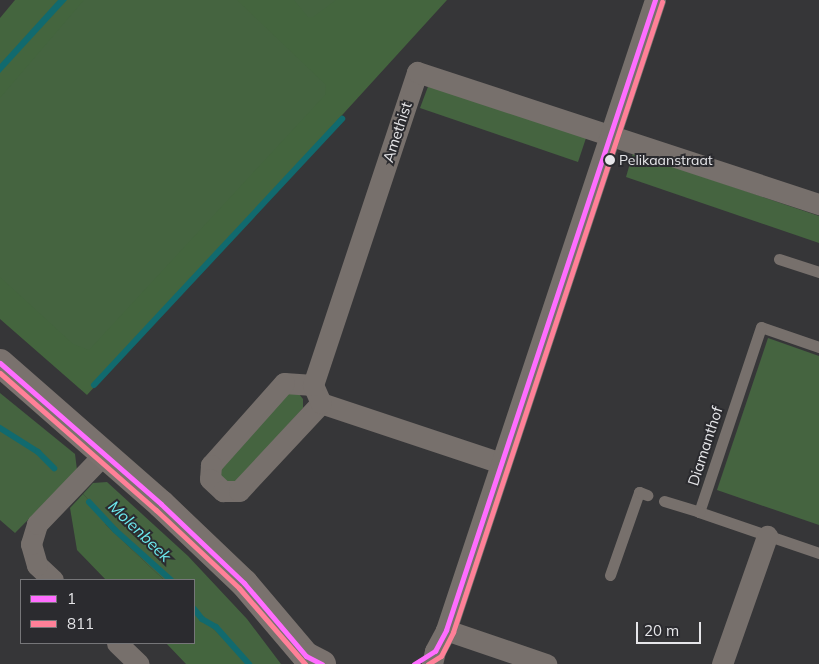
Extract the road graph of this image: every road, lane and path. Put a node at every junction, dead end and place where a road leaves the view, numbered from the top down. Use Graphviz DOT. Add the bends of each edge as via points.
graph roads {
  1 [pos="655,0"];
  2 [pos="610,136"];
  3 [pos="819,204"];
  4 [pos="779,259"];
  5 [pos="819,272"];
  6 [pos="819,347"];
  7 [pos="0,363"];
  8 [pos="317,394"];
  9 [pos="105,453"];
  10 [pos="500,463"];
  11 [pos="647,495"];
  12 [pos="664,501"];
  13 [pos="699,512"];
  14 [pos="767,536"];
  15 [pos="819,553"];
  16 [pos="610,575"];
  17 [pos="52,579"];
  18 [pos="446,630"];
  19 [pos="118,644"];
  20 [pos="433,657"];
  21 [pos="312,661"];
  22 [pos="139,664"];
  23 [pos="414,664"];
  24 [pos="546,664"];
  25 [pos="722,664"];
  1 -- 2 [label="street"];
  2 -- 3 [label="street"];
  2 -- 8 [label="street, Amethist" via="417,72"];
  2 -- 10 [label="street"];
  4 -- 5 [label="lane"];
  6 -- 13 [label="lane, Diamanthof" via="761,327"];
  7 -- 9 [label="street"];
  8 -- 8 [label="street, Amethist" via="284,383 210,465 210,479 223,491 239,491"];
  8 -- 10 [label="street, Amethist"];
  9 -- 17 [label="street" via="37,524 31,544 37,564"];
  9 -- 21 [label="street" via="244,583"];
  10 -- 18 [label="street"];
  11 -- 16 [label="lane" via="639,492"];
  12 -- 13 [label="lane"];
  13 -- 14 [label="lane"];
  14 -- 15 [label="lane"];
  14 -- 25 [label="street"];
  18 -- 20 [label="street"];
  18 -- 24 [label="street"];
  19 -- 22 [label="street"];
  20 -- 23 [label="street"];
}
